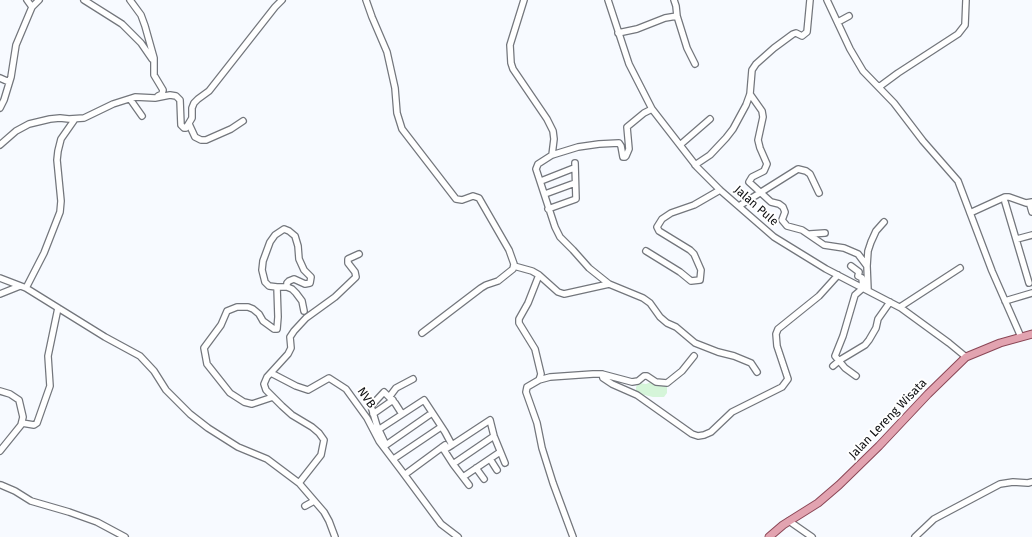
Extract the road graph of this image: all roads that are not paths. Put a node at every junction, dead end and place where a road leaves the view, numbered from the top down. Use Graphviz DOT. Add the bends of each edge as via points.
graph roads {
  1 [pos="27,0"];
  2 [pos="39,0"];
  3 [pos="84,0"];
  4 [pos="130,0"];
  5 [pos="282,0"];
  6 [pos="366,0"];
  7 [pos="524,0"];
  8 [pos="608,0"];
  9 [pos="674,0"];
  10 [pos="810,0"];
  11 [pos="827,0"];
  12 [pos="966,0"];
  13 [pos="32,7"];
  14 [pos="677,16"];
  15 [pos="849,16"];
  16 [pos="838,22"];
  17 [pos="618,33"];
  18 [pos="153,60"];
  19 [pos="695,64"];
  20 [pos="0,78"];
  21 [pos="9,82"];
  22 [pos="879,88"];
  23 [pos="750,94"];
  24 [pos="155,98"];
  25 [pos="130,99"];
  26 [pos="0,108"];
  27 [pos="652,109"];
  28 [pos="142,116"];
  29 [pos="75,119"];
  30 [pos="710,119"];
  31 [pos="243,121"];
  32 [pos="189,124"];
  33 [pos="680,145"];
  34 [pos="0,146"];
  35 [pos="552,155"];
  36 [pos="695,165"];
  37 [pos="541,181"];
  38 [pos="575,183"];
  39 [pos="720,190"];
  40 [pos="760,193"];
  41 [pos="819,193"];
  42 [pos="545,194"];
  43 [pos="1005,202"];
  44 [pos="1031,204"];
  45 [pos="739,206"];
  46 [pos="548,209"];
  47 [pos="1032,212"];
  48 [pos="970,213"];
  49 [pos="884,222"];
  50 [pos="825,233"];
  51 [pos="810,234"];
  52 [pos="1032,235"];
  53 [pos="1017,239"];
  54 [pos="646,251"];
  55 [pos="359,254"];
  56 [pos="514,266"];
  57 [pos="851,266"];
  58 [pos="867,266"];
  59 [pos="960,268"];
  60 [pos="539,275"];
  61 [pos="838,275"];
  62 [pos="0,278"];
  63 [pos="1029,283"];
  64 [pos="609,284"];
  65 [pos="23,287"];
  66 [pos="277,287"];
  67 [pos="287,287"];
  68 [pos="865,289"];
  69 [pos="1032,293"];
  70 [pos="0,294"];
  71 [pos="1005,301"];
  72 [pos="890,302"];
  73 [pos="58,308"];
  74 [pos="900,308"];
  75 [pos="304,311"];
  76 [pos="422,333"];
  77 [pos="1032,334"];
  78 [pos="1021,337"];
  79 [pos="694,356"];
  80 [pos="966,357"];
  81 [pos="839,361"];
  82 [pos="833,366"];
  83 [pos="757,372"];
  84 [pos="271,373"];
  85 [pos="602,374"];
  86 [pos="856,376"];
  87 [pos="413,379"];
  88 [pos="539,380"];
  89 [pos="0,391"];
  90 [pos="272,397"];
  91 [pos="391,398"];
  92 [pos="432,413"];
  93 [pos="373,414"];
  94 [pos="402,414"];
  95 [pos="22,423"];
  96 [pos="441,426"];
  97 [pos="378,430"];
  98 [pos="494,436"];
  99 [pos="451,443"];
  100 [pos="386,444"];
  101 [pos="443,449"];
  102 [pos="0,451"];
  103 [pos="500,452"];
  104 [pos="395,458"];
  105 [pos="490,459"];
  106 [pos="505,463"];
  107 [pos="453,464"];
  108 [pos="476,468"];
  109 [pos="497,470"];
  110 [pos="404,471"];
  111 [pos="463,477"];
  112 [pos="484,479"];
  113 [pos="1032,482"];
  114 [pos="299,483"];
  115 [pos="1,485"];
  116 [pos="469,485"];
  117 [pos="314,501"];
  118 [pos="305,506"];
  119 [pos="789,521"];
  120 [pos="125,537"];
  121 [pos="335,537"];
  122 [pos="458,537"];
  123 [pos="573,537"];
  124 [pos="769,537"];
  125 [pos="812,537"];
  126 [pos="915,537"];
  1 -- 13 [label="street"];
  2 -- 13 [label="street"];
  3 -- 18 [label="street" via="122,24"];
  4 -- 18 [label="street" via="141,15"];
  5 -- 32 [label="street" via="210,91 194,103"];
  6 -- 56 [label="street" via="387,52 402,129 456,199 462,200 473,196 479,198 509,250"];
  7 -- 35 [label="street" via="510,45 511,63 553,131"];
  8 -- 17 [label="street, Jalan Pule"];
  9 -- 14 [label="street"];
  10 -- 23 [label="street" via="806,32 802,36 794,34 762,57 752,70"];
  11 -- 16 [label="street"];
  12 -- 22 [label="street" via="965,25 958,34"];
  13 -- 21 [label="street" via="16,45"];
  14 -- 17 [label="street"];
  14 -- 19 [label="street"];
  15 -- 16 [label="street"];
  16 -- 22 [label="street" via="863,71"];
  17 -- 27 [label="street, Jalan Pule" via="629,64"];
  18 -- 24 [label="street" via="154,75 163,90 162,94"];
  20 -- 21 [label="street"];
  21 -- 26 [label="street"];
  22 -- 48 [label="street" via="958,181"];
  23 -- 36 [label="street" via="743,112 726,138 710,155"];
  23 -- 40 [label="street" via="762,111 763,117 758,140 767,164 764,171 749,180"];
  24 -- 25 [label="street"];
  24 -- 32 [label="street" via="176,96 180,100 182,127 185,128"];
  25 -- 28 [label="street"];
  25 -- 29 [label="street" via="84,118"];
  27 -- 33 [label="street, Jalan Pule"];
  27 -- 35 [label="street" via="627,127 629,149 625,157 619,143 578,147"];
  29 -- 34 [label="street" via="50,119 29,124 16,131"];
  29 -- 65 [label="street" via="61,140 58,151 60,212 44,253"];
  30 -- 33 [label="street"];
  31 -- 32 [label="street" via="206,140 196,137"];
  33 -- 36 [label="street, Jalan Pule"];
  35 -- 37 [label="street" via="538,164 536,169"];
  36 -- 39 [label="street, Jalan Pule"];
  37 -- 38 [label="street" via="574,166"];
  37 -- 42 [label="street"];
  38 -- 42 [label="street"];
  38 -- 46 [label="street" via="576,199"];
  39 -- 45 [label="street, Jalan Pule"];
  39 -- 54 [label="street" via="694,205 671,213 662,219 657,227 659,231 694,254 701,270 700,280 691,281"];
  40 -- 41 [label="street" via="798,169 806,170 810,174"];
  40 -- 45 [label="street"];
  40 -- 51 [label="street" via="772,203 783,207 785,212 782,220 786,226"];
  42 -- 46 [label="street"];
  43 -- 53 [label="street"];
  44 -- 47 [label="street"];
  44 -- 48 [label="street" via="1005,197"];
  45 -- 61 [label="street, Jalan Pule" via="774,237"];
  46 -- 64 [label="street" via="560,237 589,268"];
  48 -- 71 [label="street"];
  49 -- 58 [label="street" via="871,242"];
  50 -- 51 [label="street"];
  51 -- 58 [label="street" via="824,245 858,254"];
  52 -- 53 [label="street"];
  53 -- 63 [label="street"];
  55 -- 84 [label="street" via="348,259 356,277 298,326 290,336 291,348 288,354"];
  56 -- 60 [label="street"];
  56 -- 76 [label="street" via="498,281 481,288"];
  57 -- 68 [label="street" via="859,272 858,276 862,278"];
  58 -- 68 [label="street"];
  59 -- 74 [label="street"];
  60 -- 64 [label="street" via="558,292 564,294"];
  60 -- 88 [label="street" via="519,323 535,349 542,374"];
  61 -- 68 [label="street, Jalan Pule"];
  61 -- 85 [label="street" via="819,296 778,329 777,346 788,379 782,388 732,412 711,432 704,435 692,434 637,394 612,384 603,378"];
  62 -- 65 [label="street"];
  64 -- 83 [label="street" via="643,298 660,317 695,343 751,363"];
  65 -- 70 [label="street"];
  65 -- 73 [label="street"];
  66 -- 67 [label="street"];
  66 -- 67 [label="street" via="269,286 265,282 263,261 270,242 284,229 295,236 299,259 311,277 310,283 305,284 294,279 287,283"];
  66 -- 90 [label="street" via="277,329 263,321 248,306 237,307 227,311 221,325 204,348 208,364 230,394 252,404"];
  67 -- 75 [label="street" via="302,301"];
  68 -- 72 [label="street, Jalan Pule"];
  68 -- 81 [label="street" via="855,295 851,305 835,356"];
  69 -- 71 [label="street"];
  71 -- 78 [label="street"];
  72 -- 74 [label="street, Jalan Pule"];
  72 -- 81 [label="street" via="878,319 869,340"];
  73 -- 95 [label="street" via="48,356 50,386 37,423"];
  73 -- 114 [label="street" via="140,356 181,406 208,428 267,459"];
  74 -- 80 [label="street, Jalan Pule"];
  77 -- 78 [label="main road, Jalan Lereng Wisata"];
  78 -- 80 [label="main road, Jalan Lereng Wisata"];
  79 -- 85 [label="street" via="682,371 667,383 656,382 647,376 632,382"];
  80 -- 119 [label="main road, Jalan Lereng Wisata" via="839,485 818,503"];
  81 -- 82 [label="street"];
  81 -- 86 [label="street"];
  84 -- 90 [label="street" via="264,387"];
  84 -- 110 [label="street, NVB" via="308,390 329,378 346,389 379,441"];
  85 -- 88 [label="street" via="569,375"];
  87 -- 91 [label="street" via="396,388"];
  88 -- 123 [label="street" via="528,386 526,392 553,483"];
  89 -- 95 [label="street" via="19,400"];
  90 -- 114 [label="street" via="288,412 319,433 324,440 321,455"];
  91 -- 93 [label="street"];
  91 -- 93 [label="street" via="384,392 371,406"];
  91 -- 94 [label="street"];
  92 -- 94 [label="street" via="424,400"];
  92 -- 96 [label="street"];
  92 -- 100 [label="street"];
  93 -- 97 [label="street"];
  94 -- 97 [label="street"];
  95 -- 102 [label="street"];
  96 -- 99 [label="street"];
  96 -- 104 [label="street"];
  97 -- 100 [label="street"];
  98 -- 99 [label="street" via="490,420"];
  98 -- 103 [label="street"];
  98 -- 107 [label="street"];
  99 -- 101 [label="street"];
  100 -- 104 [label="street"];
  101 -- 107 [label="street"];
  101 -- 110 [label="street"];
  103 -- 105 [label="street"];
  103 -- 106 [label="street"];
  104 -- 110 [label="street"];
  105 -- 108 [label="street"];
  105 -- 109 [label="street"];
  107 -- 111 [label="street"];
  108 -- 111 [label="street"];
  108 -- 112 [label="street"];
  110 -- 122 [label="street" via="441,524"];
  111 -- 116 [label="street"];
  113 -- 126 [label="street" via="1000,484 934,519"];
  114 -- 117 [label="street"];
  115 -- 120 [label="street" via="31,502 94,521"];
  117 -- 118 [label="street"];
  117 -- 121 [label="street" via="329,521"];
  119 -- 124 [label="main road, Jalan Lereng Wisata"];
  119 -- 125 [label="street"];
}
